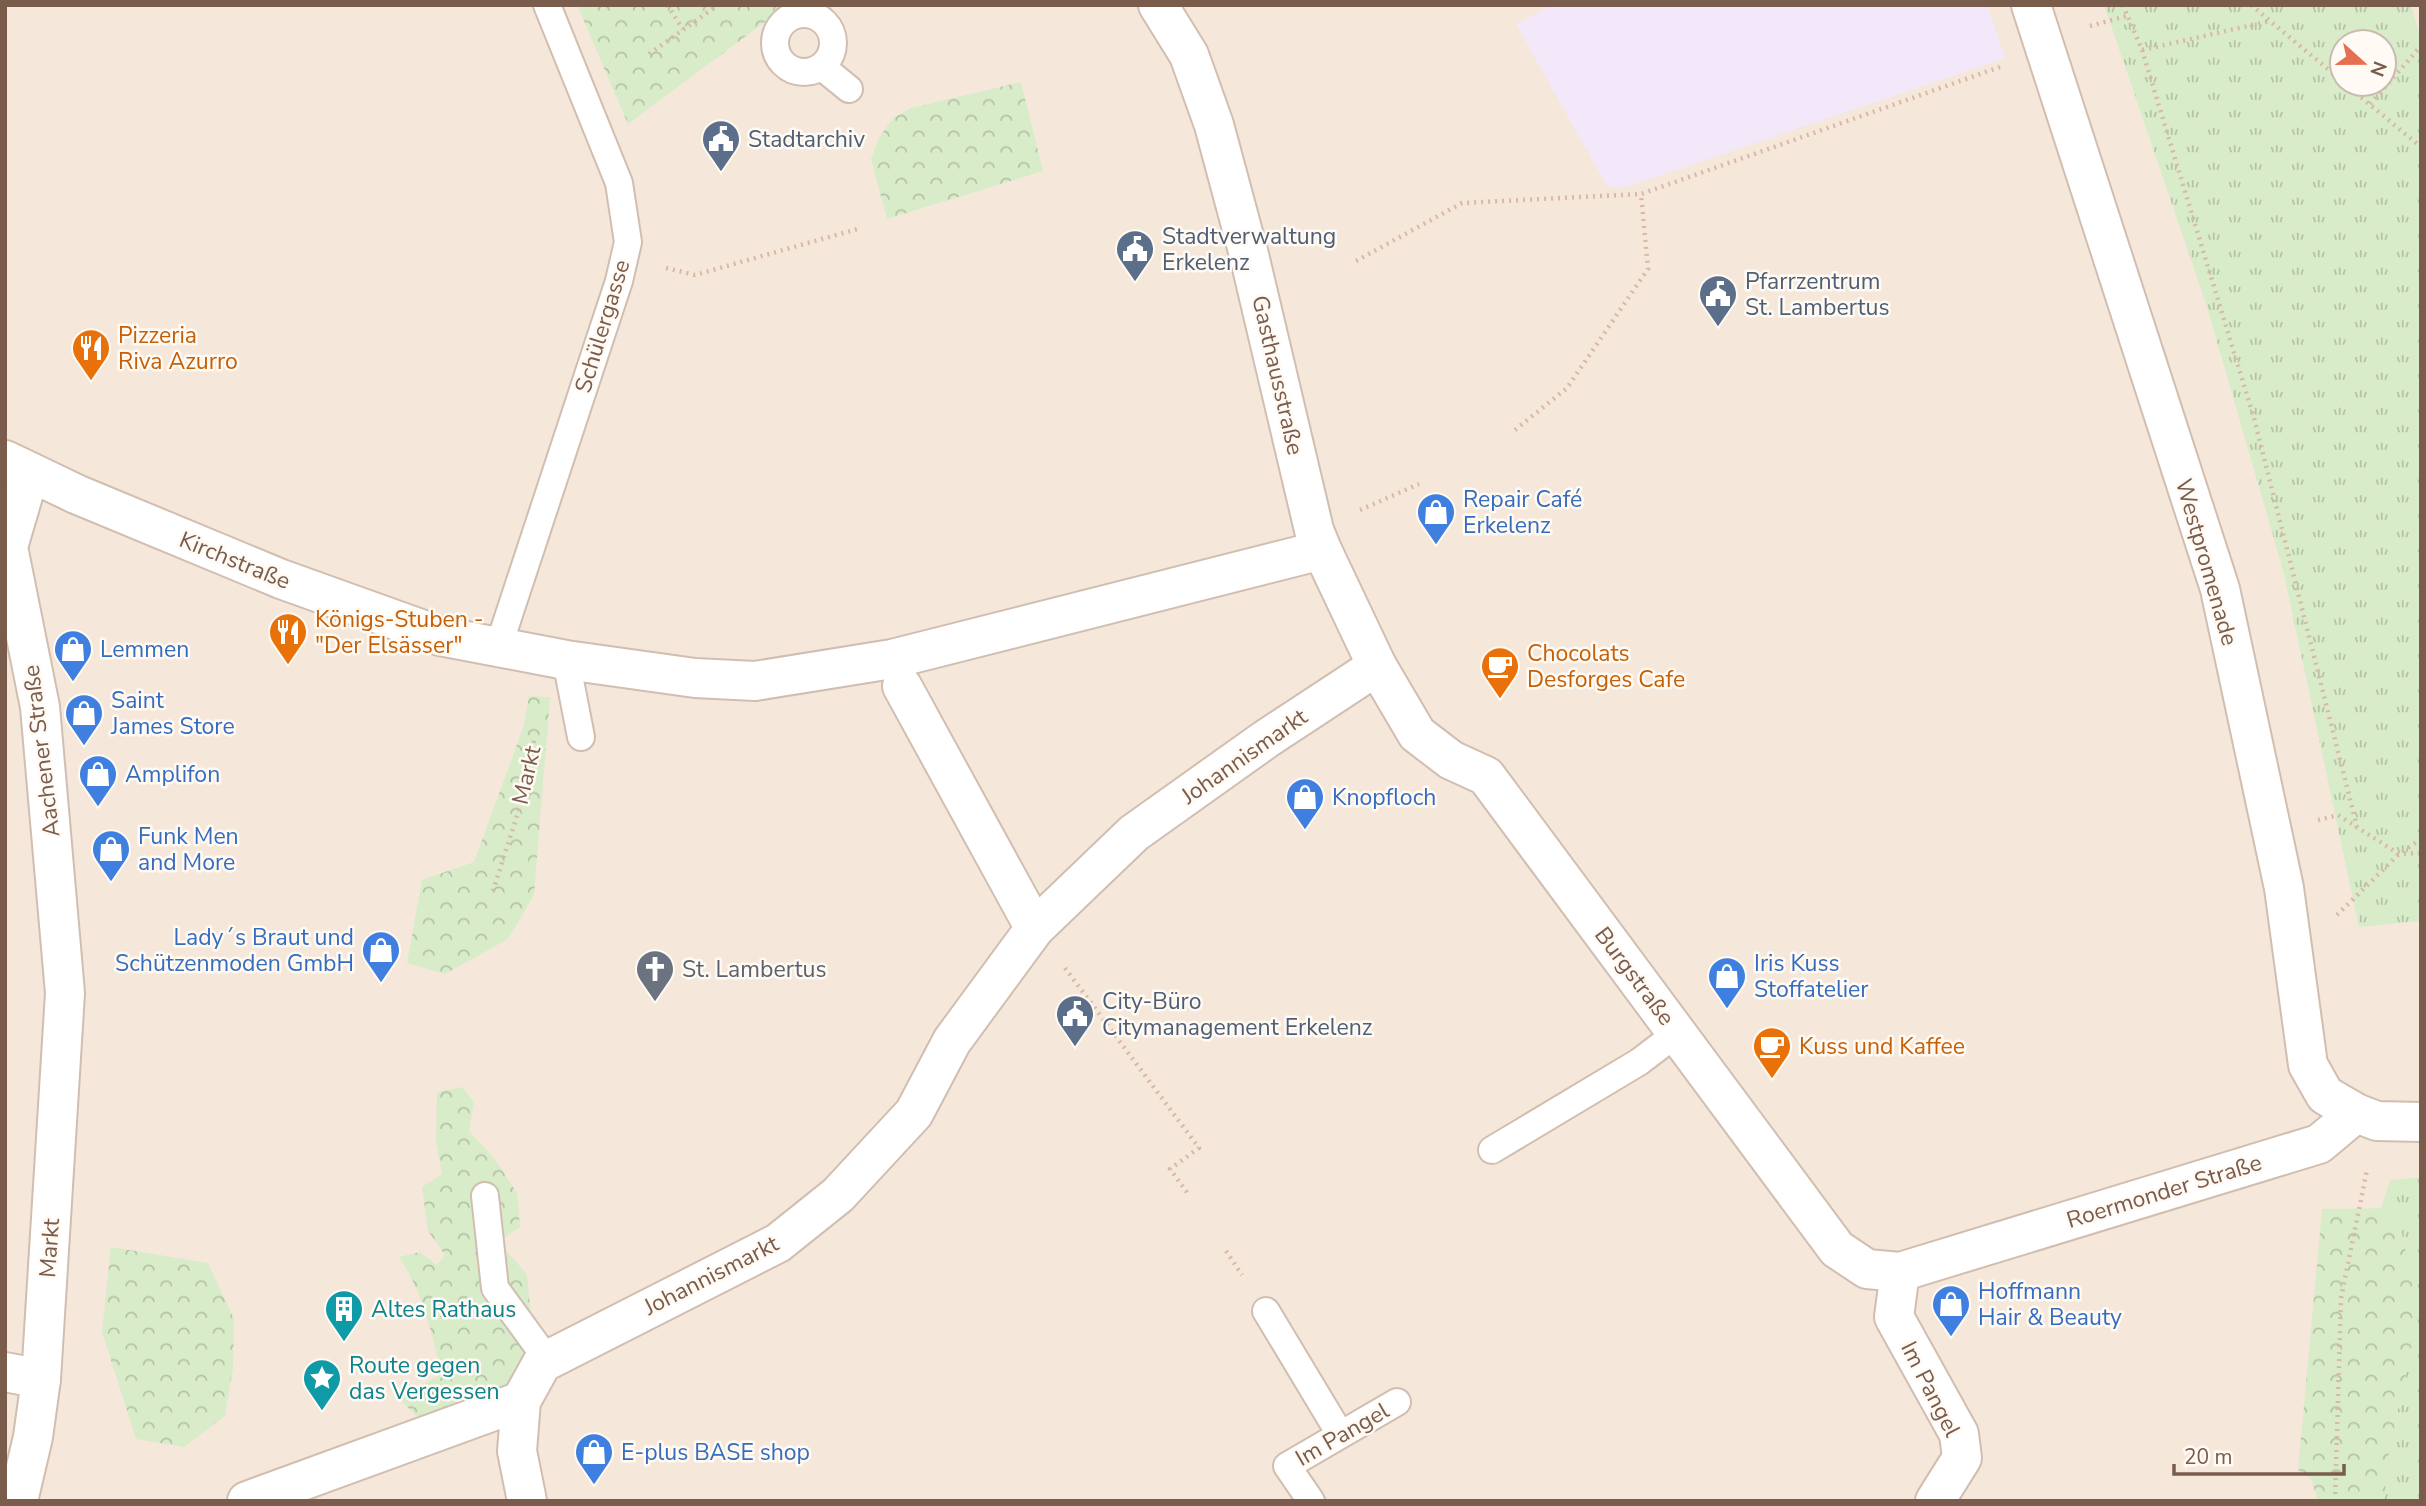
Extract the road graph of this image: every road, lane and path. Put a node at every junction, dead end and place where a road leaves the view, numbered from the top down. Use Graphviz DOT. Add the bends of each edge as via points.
graph roads {
  1 [pos="547,5"];
  2 [pos="667,5"];
  3 [pos="718,5"];
  4 [pos="1158,5"];
  5 [pos="2123,5"];
  6 [pos="2251,5"];
  7 [pos="783,12"];
  8 [pos="2270,21"];
  9 [pos="2038,22"];
  10 [pos="683,29"];
  11 [pos="2421,46"];
  12 [pos="2142,50"];
  13 [pos="649,54"];
  14 [pos="822,67"];
  15 [pos="2328,70"];
  16 [pos="849,89"];
  17 [pos="2363,98"];
  18 [pos="2370,104"];
  19 [pos="2421,147"];
  20 [pos="1641,194"];
  21 [pos="861,228"];
  22 [pos="624,257"];
  23 [pos="1356,261"];
  24 [pos="1515,430"];
  25 [pos="18,466"];
  26 [pos="1419,484"];
  27 [pos="1318,540"];
  28 [pos="498,648"];
  29 [pos="558,659"];
  30 [pos="1377,666"];
  31 [pos="901,687"];
  32 [pos="581,737"];
  33 [pos="2357,827"];
  34 [pos="2272,832"];
  35 [pos="2421,839"];
  36 [pos="2421,853"];
  37 [pos="2399,854"];
  38 [pos="494,891"];
  39 [pos="1031,922"];
  40 [pos="2293,957"];
  41 [pos="65,993"];
  42 [pos="1677,1033"];
  43 [pos="2367,1117"];
  44 [pos="2421,1122"];
  45 [pos="1492,1150"];
  46 [pos="1189,1195"];
  47 [pos="485,1196"];
  48 [pos="1900,1272"];
  49 [pos="1266,1311"];
  50 [pos="551,1357"];
  51 [pos="23,1375"];
  52 [pos="521,1401"];
  53 [pos="1397,1402"];
  54 [pos="1340,1434"];
  55 [pos="18,1501"];
  56 [pos="247,1501"];
  57 [pos="527,1501"];
  58 [pos="1311,1501"];
  59 [pos="1935,1501"];
  60 [pos="2335,1501"];
  1 -- 22 [label="lane, Schülergasse" via="619,183 628,242"];
  2 -- 10 [label="path"];
  3 -- 10 [label="path"];
  4 -- 27 [label="street, Gasthausstraße" via="1189,55 1214,125"];
  5 -- 12 [label="path"];
  6 -- 8 [label="path"];
  7 -- 14 [label="lane" via="813,14 832,32 834,45"];
  7 -- 14 [label="lane" via="774,41 784,66 810,73"];
  8 -- 12 [label="path"];
  8 -- 15 [label="path"];
  9 -- 20 [label="path" via="2000,68"];
  9 -- 34 [label="street, Westpromenade" via="2220,589"];
  10 -- 13 [label="path"];
  11 -- 18 [label="path"];
  12 -- 33 [label="path" via="2254,418"];
  14 -- 16 [label="lane"];
  17 -- 18 [label="path"];
  18 -- 19 [label="path"];
  20 -- 23 [label="path" via="1462,203"];
  20 -- 24 [label="path" via="1648,269 1567,388"];
  21 -- 22 [label="path" via="695,275"];
  22 -- 28 [label="lane, Schülergasse"];
  25 -- 28 [label="street, Kirchstraße" via="377,616"];
  25 -- 41 [label="street, Aachener Straße" via="8,547 40,707"];
  26 -- 27 [label="path"];
  27 -- 29 [label="street, Kirchstraße" via="892,659 755,681 637,672"];
  27 -- 30 [label="street"];
  28 -- 29 [label="street, Kirchstraße"];
  29 -- 32 [label="lane"];
  29 -- 38 [label="path, Markt"];
  30 -- 39 [label="street, Johannismarkt" via="1135,833"];
  30 -- 42 [label="street, Burgstraße" via="1417,734 1451,760 1486,776"];
  31 -- 39 [label="street"];
  33 -- 34 [label="path" via="2338,815"];
  33 -- 37 [label="path"];
  34 -- 40 [label="street, Westpromenade"];
  35 -- 37 [label="path"];
  36 -- 37 [label="path"];
  37 -- 40 [label="path"];
  39 -- 46 [label="path" via="1199,1148 1170,1169"];
  39 -- 50 [label="street, Johannismarkt" via="952,1041 914,1113 838,1195 778,1244"];
  40 -- 43 [label="street, Westpromenade" via="2308,1065 2325,1095"];
  41 -- 51 [label="street, Markt"];
  42 -- 45 [label="lane" via="1639,1062"];
  42 -- 48 [label="street, Burgstraße" via="1838,1249 1867,1269"];
  43 -- 44 [label="street"];
  43 -- 48 [label="street, Roermonder Straße" via="2319,1144"];
  43 -- 60 [label="path" via="2341,1298"];
  47 -- 50 [label="lane" via="495,1288 541,1351"];
  48 -- 59 [label="street, Im Pangel" via="1894,1317 1959,1434 1962,1458"];
  49 -- 54 [label="lane"];
  50 -- 52 [label="street, Johannismarkt" via="542,1363"];
  51 -- 55 [label="street, Markt" via="33,1437"];
  52 -- 56 [label="street"];
  52 -- 57 [label="street" via="517,1451"];
  53 -- 54 [label="lane, Im Pangel"];
  54 -- 58 [label="lane, Im Pangel" via="1287,1466"];
}
